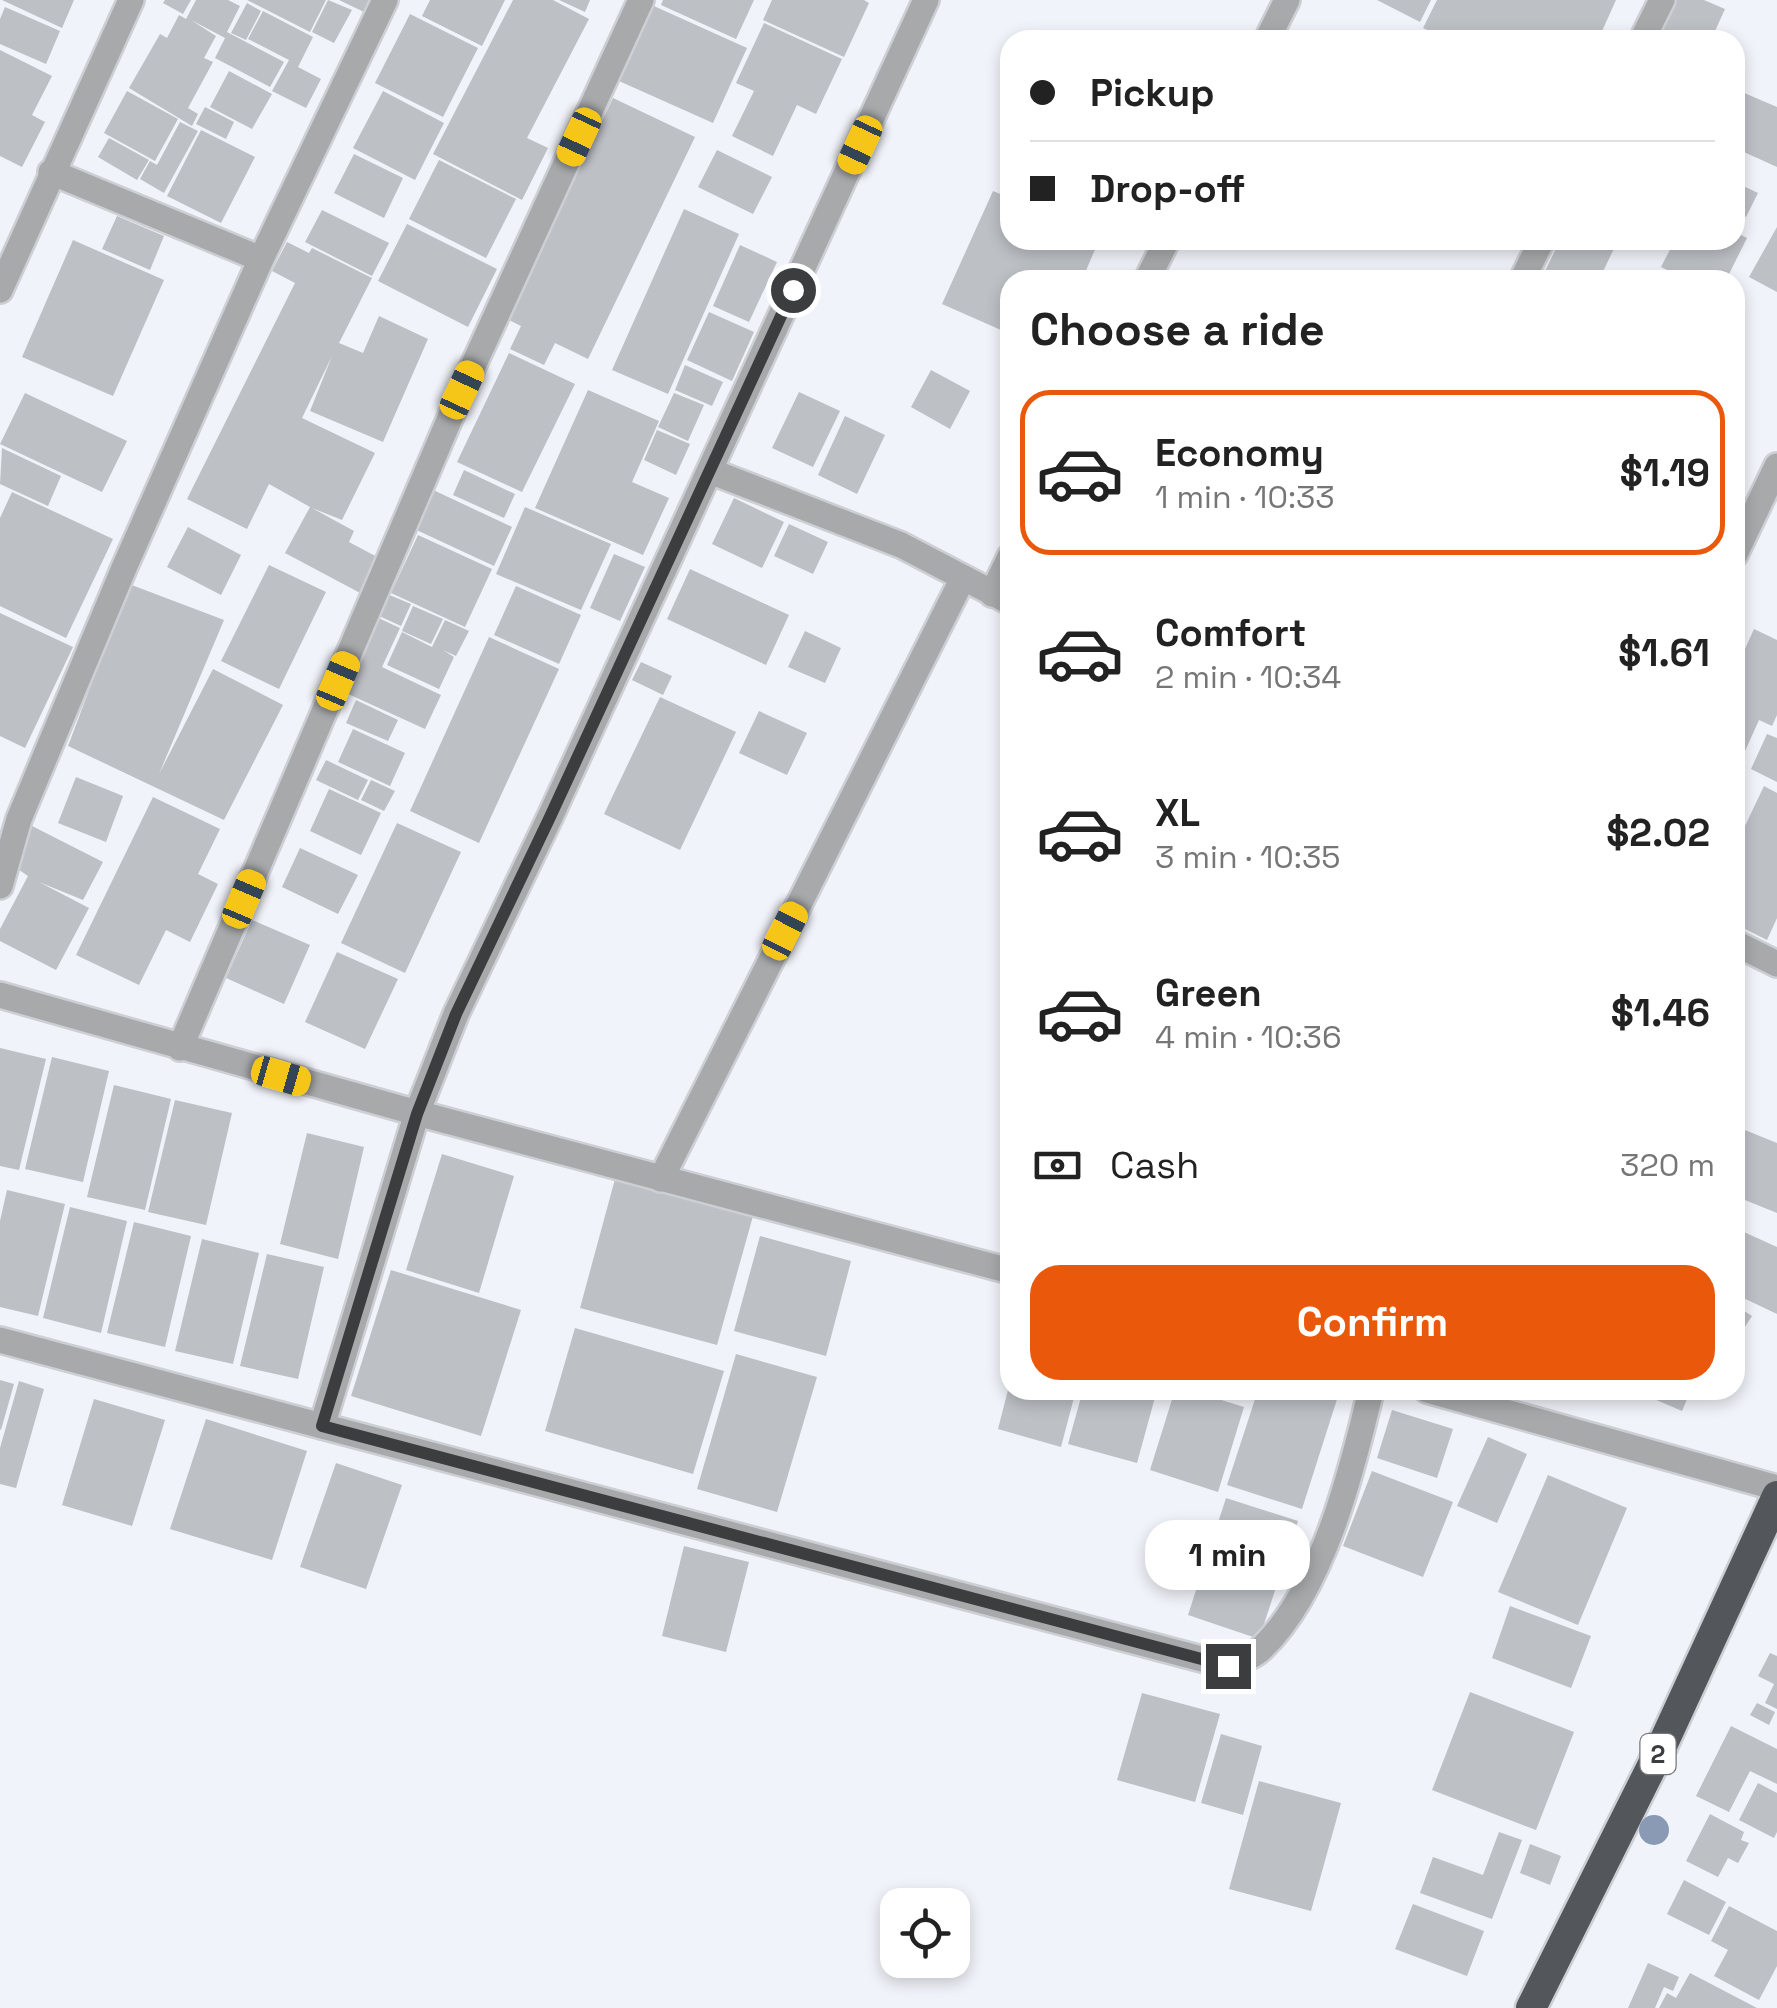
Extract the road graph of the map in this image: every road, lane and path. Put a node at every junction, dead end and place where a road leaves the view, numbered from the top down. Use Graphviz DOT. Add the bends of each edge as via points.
graph roads {
  1 [pos="131,0"];
  2 [pos="385,0"];
  3 [pos="642,0"];
  4 [pos="926,0"];
  5 [pos="1287,0"];
  6 [pos="1662,0"];
  7 [pos="1272,30"];
  8 [pos="1647,30"];
  9 [pos="51,172"];
  10 [pos="261,259"];
  11 [pos="0,290"];
  12 [pos="1777,466"];
  13 [pos="710,471"];
  14 [pos="1745,533"];
  15 [pos="963,578"];
  16 [pos="1000,597"];
  17 [pos="0,886"];
  18 [pos="1745,947"];
  19 [pos="1777,964"];
  20 [pos="0,995"];
  21 [pos="180,1048"];
  22 [pos="417,1114"];
  23 [pos="661,1178"];
  24 [pos="1000,1269"];
  25 [pos="0,1340"];
  26 [pos="1369,1400"];
  27 [pos="1462,1400"];
  28 [pos="322,1426"];
  29 [pos="1777,1488"];
  30 [pos="1777,1496"];
  31 [pos="1531,2008"];
  1 -- 9 [label="street"];
  2 -- 10 [label="street"];
  3 -- 21 [label="street" via="462,390"];
  4 -- 13 [label="street"];
  5 -- 7 [label="street"];
  6 -- 8 [label="street"];
  9 -- 10 [label="street"];
  9 -- 11 [label="street"];
  10 -- 17 [label="street" via="124,568 20,819"];
  12 -- 14 [label="street"];
  13 -- 15 [label="street" via="901,545"];
  13 -- 22 [label="street" via="456,1014"];
  15 -- 16 [label="street"];
  15 -- 23 [label="street"];
  18 -- 19 [label="street"];
  20 -- 21 [label="street"];
  21 -- 22 [label="street"];
  22 -- 23 [label="street"];
  22 -- 28 [label="street"];
  23 -- 24 [label="street"];
  25 -- 28 [label="street"];
  26 -- 28 [label="street" via="1349,1485 1296,1609 1259,1652 1228,1666"];
  27 -- 29 [label="street"];
  30 -- 31 [label="highway, 2"];
}
